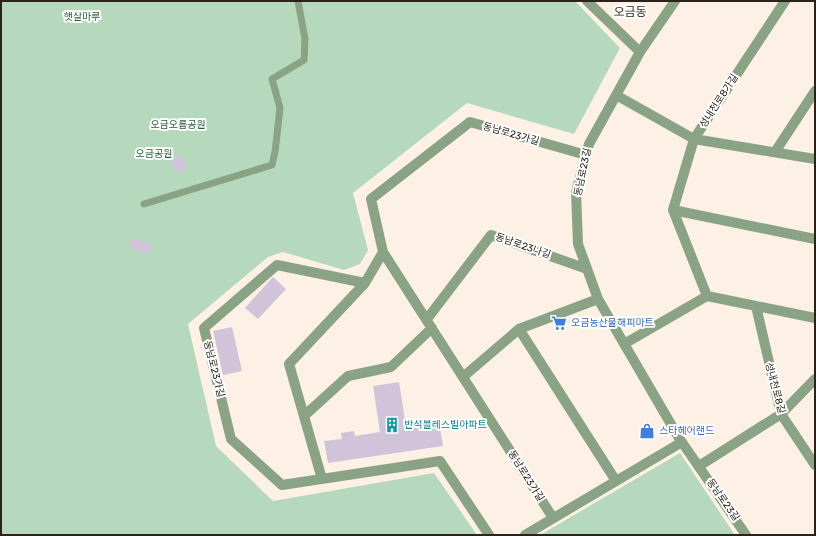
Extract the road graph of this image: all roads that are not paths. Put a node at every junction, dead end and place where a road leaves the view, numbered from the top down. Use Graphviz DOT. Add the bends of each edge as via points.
graph roads {
  1 [pos="298,1"];
  2 [pos="587,1"];
  3 [pos="675,1"];
  4 [pos="784,1"];
  5 [pos="640,52"];
  6 [pos="815,91"];
  7 [pos="616,95"];
  8 [pos="694,139"];
  9 [pos="775,152"];
  10 [pos="586,155"];
  11 [pos="815,159"];
  12 [pos="144,204"];
  13 [pos="674,210"];
  14 [pos="815,239"];
  15 [pos="383,252"];
  16 [pos="587,268"];
  17 [pos="365,283"];
  18 [pos="707,296"];
  19 [pos="598,299"];
  20 [pos="756,306"];
  21 [pos="815,318"];
  22 [pos="430,323"];
  23 [pos="519,329"];
  24 [pos="624,344"];
  25 [pos="463,377"];
  26 [pos="815,379"];
  27 [pos="781,414"];
  28 [pos="304,416"];
  29 [pos="682,442"];
  30 [pos="814,463"];
  31 [pos="699,466"];
  32 [pos="322,479"];
  33 [pos="616,481"];
  34 [pos="553,518"];
  35 [pos="489,535"];
  36 [pos="525,535"];
  37 [pos="746,535"];
  1 -- 12 [label="lane" via="305,38 304,60 272,79 280,108 272,165"];
  2 -- 5 [label="street"];
  3 -- 5 [label="street, 동남로23길"];
  4 -- 8 [label="street, 성내천로8가길"];
  5 -- 7 [label="street, 동남로23길"];
  6 -- 9 [label="street"];
  7 -- 8 [label="street"];
  7 -- 10 [label="street, 동남로23길" via="589,144"];
  8 -- 9 [label="street"];
  8 -- 13 [label="street, 성내천로8가길"];
  9 -- 11 [label="street"];
  10 -- 15 [label="street, 동남로23가길" via="470,122 371,199"];
  10 -- 16 [label="street, 동남로23길" via="576,192 578,244"];
  13 -- 14 [label="street"];
  13 -- 18 [label="street"];
  15 -- 17 [label="street"];
  15 -- 22 [label="street, 동남로23가길"];
  16 -- 19 [label="street, 동남로23길"];
  16 -- 22 [label="street, 동남로23나길" via="491,235"];
  17 -- 28 [label="street" via="289,364"];
  17 -- 32 [label="street, 동남로23가길" via="277,265 204,328 231,439 282,485"];
  18 -- 20 [label="street"];
  18 -- 24 [label="street"];
  19 -- 23 [label="street"];
  19 -- 24 [label="street, 동남로23길"];
  20 -- 21 [label="street"];
  20 -- 27 [label="street, 성내천로8길"];
  22 -- 25 [label="street, 동남로23가길"];
  22 -- 28 [label="street, 동남로23나길" via="391,367 348,376"];
  23 -- 25 [label="street"];
  23 -- 33 [label="street"];
  24 -- 29 [label="street, 동남로23길"];
  25 -- 34 [label="street, 동남로23가길"];
  26 -- 27 [label="street"];
  27 -- 30 [label="street, 성내천로8길"];
  27 -- 31 [label="street"];
  28 -- 32 [label="street"];
  29 -- 31 [label="street, 동남로23길"];
  29 -- 33 [label="street"];
  31 -- 37 [label="street, 동남로23길"];
  32 -- 35 [label="street, 동남로23가길" via="440,461"];
  33 -- 34 [label="street"];
  34 -- 36 [label="street"];
}
